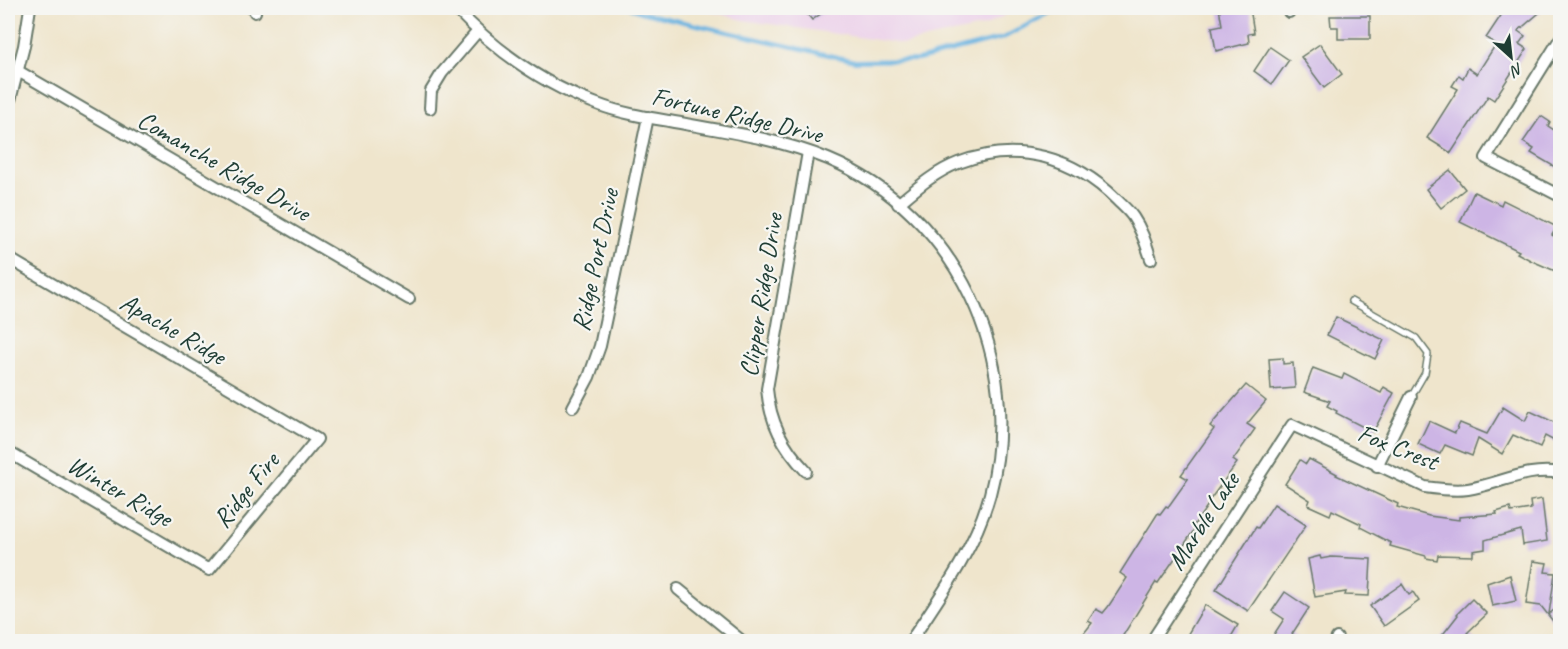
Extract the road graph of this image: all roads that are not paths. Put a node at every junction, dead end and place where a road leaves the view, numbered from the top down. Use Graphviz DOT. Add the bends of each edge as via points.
graph roads {
  1 [pos="30,8"];
  2 [pos="455,8"];
  3 [pos="478,31"];
  4 [pos="1560,39"];
  5 [pos="18,71"];
  6 [pos="8,108"];
  7 [pos="430,108"];
  8 [pos="648,117"];
  9 [pos="808,152"];
  10 [pos="1560,196"];
  11 [pos="898,204"];
  12 [pos="8,258"];
  13 [pos="1151,259"];
  14 [pos="409,299"];
  15 [pos="1351,301"];
  16 [pos="1411,397"];
  17 [pos="573,407"];
  18 [pos="1292,425"];
  19 [pos="317,439"];
  20 [pos="8,452"];
  21 [pos="1377,466"];
  22 [pos="806,471"];
  23 [pos="1560,473"];
  24 [pos="209,570"];
  25 [pos="678,588"];
  26 [pos="743,642"];
  27 [pos="910,642"];
  28 [pos="1150,642"];
  1 -- 5 [label="street"];
  2 -- 3 [label="street, Fortune Ridge Drive"];
  3 -- 7 [label="street" via="442,73 431,92"];
  3 -- 8 [label="street, Fortune Ridge Drive" via="557,87 599,105"];
  4 -- 10 [label="street" via="1486,158"];
  5 -- 6 [label="street"];
  5 -- 14 [label="street, Comanche Ridge Drive"];
  8 -- 9 [label="street, Fortune Ridge Drive" via="768,140"];
  8 -- 17 [label="street, Ridge Port Drive" via="600,346 590,377"];
  9 -- 11 [label="street, Fortune Ridge Drive" via="857,174"];
  9 -- 22 [label="street, Clipper Ridge Drive" via="767,389 780,436"];
  11 -- 13 [label="street" via="931,177 972,158 1001,153 1046,157 1075,167 1100,183 1133,216"];
  11 -- 27 [label="street, Fortune Ridge Drive" via="929,232 965,284 988,340 999,410 996,467 981,521 952,578"];
  12 -- 19 [label="street, Apache Ridge"];
  15 -- 16 [label="lane" via="1416,338 1428,354 1425,373"];
  16 -- 21 [label="street"];
  18 -- 21 [label="street, Fox Crest"];
  18 -- 28 [label="street, Marble Lake"];
  19 -- 24 [label="street, Ridge Fire"];
  20 -- 24 [label="street, Winter Ridge"];
  21 -- 23 [label="street, Fox Crest" via="1425,487 1446,490 1468,489 1528,472"];
  25 -- 26 [label="street"];
}
